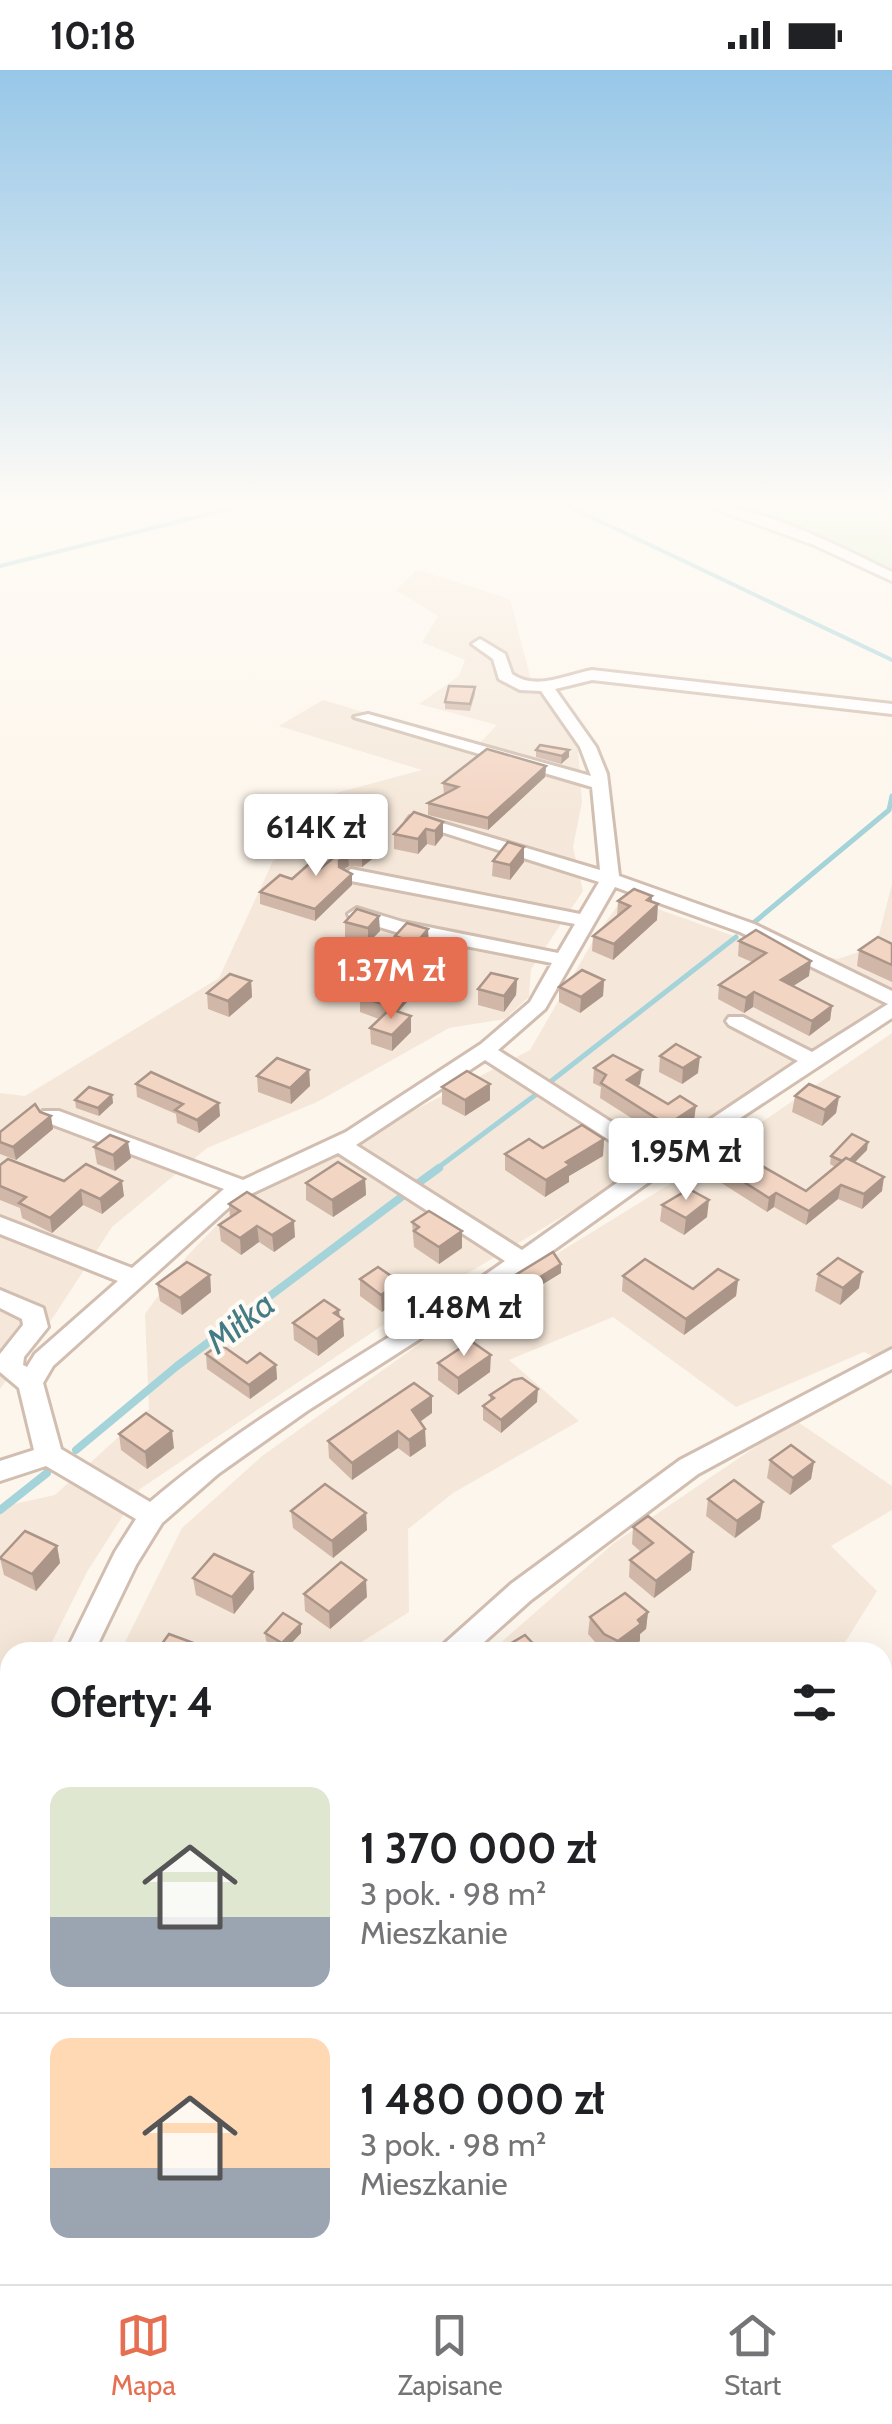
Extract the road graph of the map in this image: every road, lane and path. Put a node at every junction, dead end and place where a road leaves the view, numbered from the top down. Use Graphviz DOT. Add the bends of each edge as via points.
graph roads {
  1 [pos="480,644"];
  2 [pos="546,688"];
  3 [pos="892,709"];
  4 [pos="362,717"];
  5 [pos="600,784"];
  6 [pos="410,819"];
  7 [pos="351,875"];
  8 [pos="610,878"];
  9 [pos="357,914"];
  10 [pos="586,921"];
  11 [pos="564,960"];
  12 [pos="892,999"];
  13 [pos="892,1009"];
  14 [pos="736,1021"];
  15 [pos="484,1050"];
  16 [pos="813,1060"];
  17 [pos="51,1116"];
  18 [pos="339,1144"];
  19 [pos="660,1163"];
  20 [pos="243,1188"];
  21 [pos="0,1225"];
  22 [pos="522,1261"];
  23 [pos="136,1280"];
  24 [pos="0,1298"];
  25 [pos="892,1358"];
  26 [pos="30,1384"];
  27 [pos="49,1455"];
  28 [pos="0,1470"];
  29 [pos="152,1516"];
  30 [pos="85,1642"];
  31 [pos="465,1642"];
  1 -- 2 [label="street" via="500,658 514,684"];
  2 -- 3 [label="street" via="592,675"];
  2 -- 5 [label="street" via="588,747"];
  4 -- 5 [label="street"];
  5 -- 8 [label="street"];
  6 -- 8 [label="street"];
  7 -- 10 [label="street"];
  8 -- 10 [label="street"];
  8 -- 12 [label="street" via="747,928"];
  9 -- 11 [label="street"];
  10 -- 11 [label="street"];
  11 -- 15 [label="street" via="538,1006"];
  13 -- 16 [label="street"];
  14 -- 16 [label="street"];
  15 -- 18 [label="street"];
  15 -- 19 [label="street"];
  16 -- 19 [label="street"];
  17 -- 20 [label="street"];
  18 -- 20 [label="street"];
  18 -- 22 [label="street"];
  19 -- 22 [label="street"];
  20 -- 23 [label="street"];
  21 -- 23 [label="street"];
  22 -- 29 [label="street" via="298,1404"];
  23 -- 26 [label="street" via="44,1360"];
  24 -- 26 [label="street" via="34,1314 36,1327 12,1355 10,1368"];
  25 -- 31 [label="street" via="689,1467 521,1592"];
  26 -- 27 [label="street"];
  27 -- 28 [label="street"];
  27 -- 29 [label="street"];
  29 -- 30 [label="street"];
}
